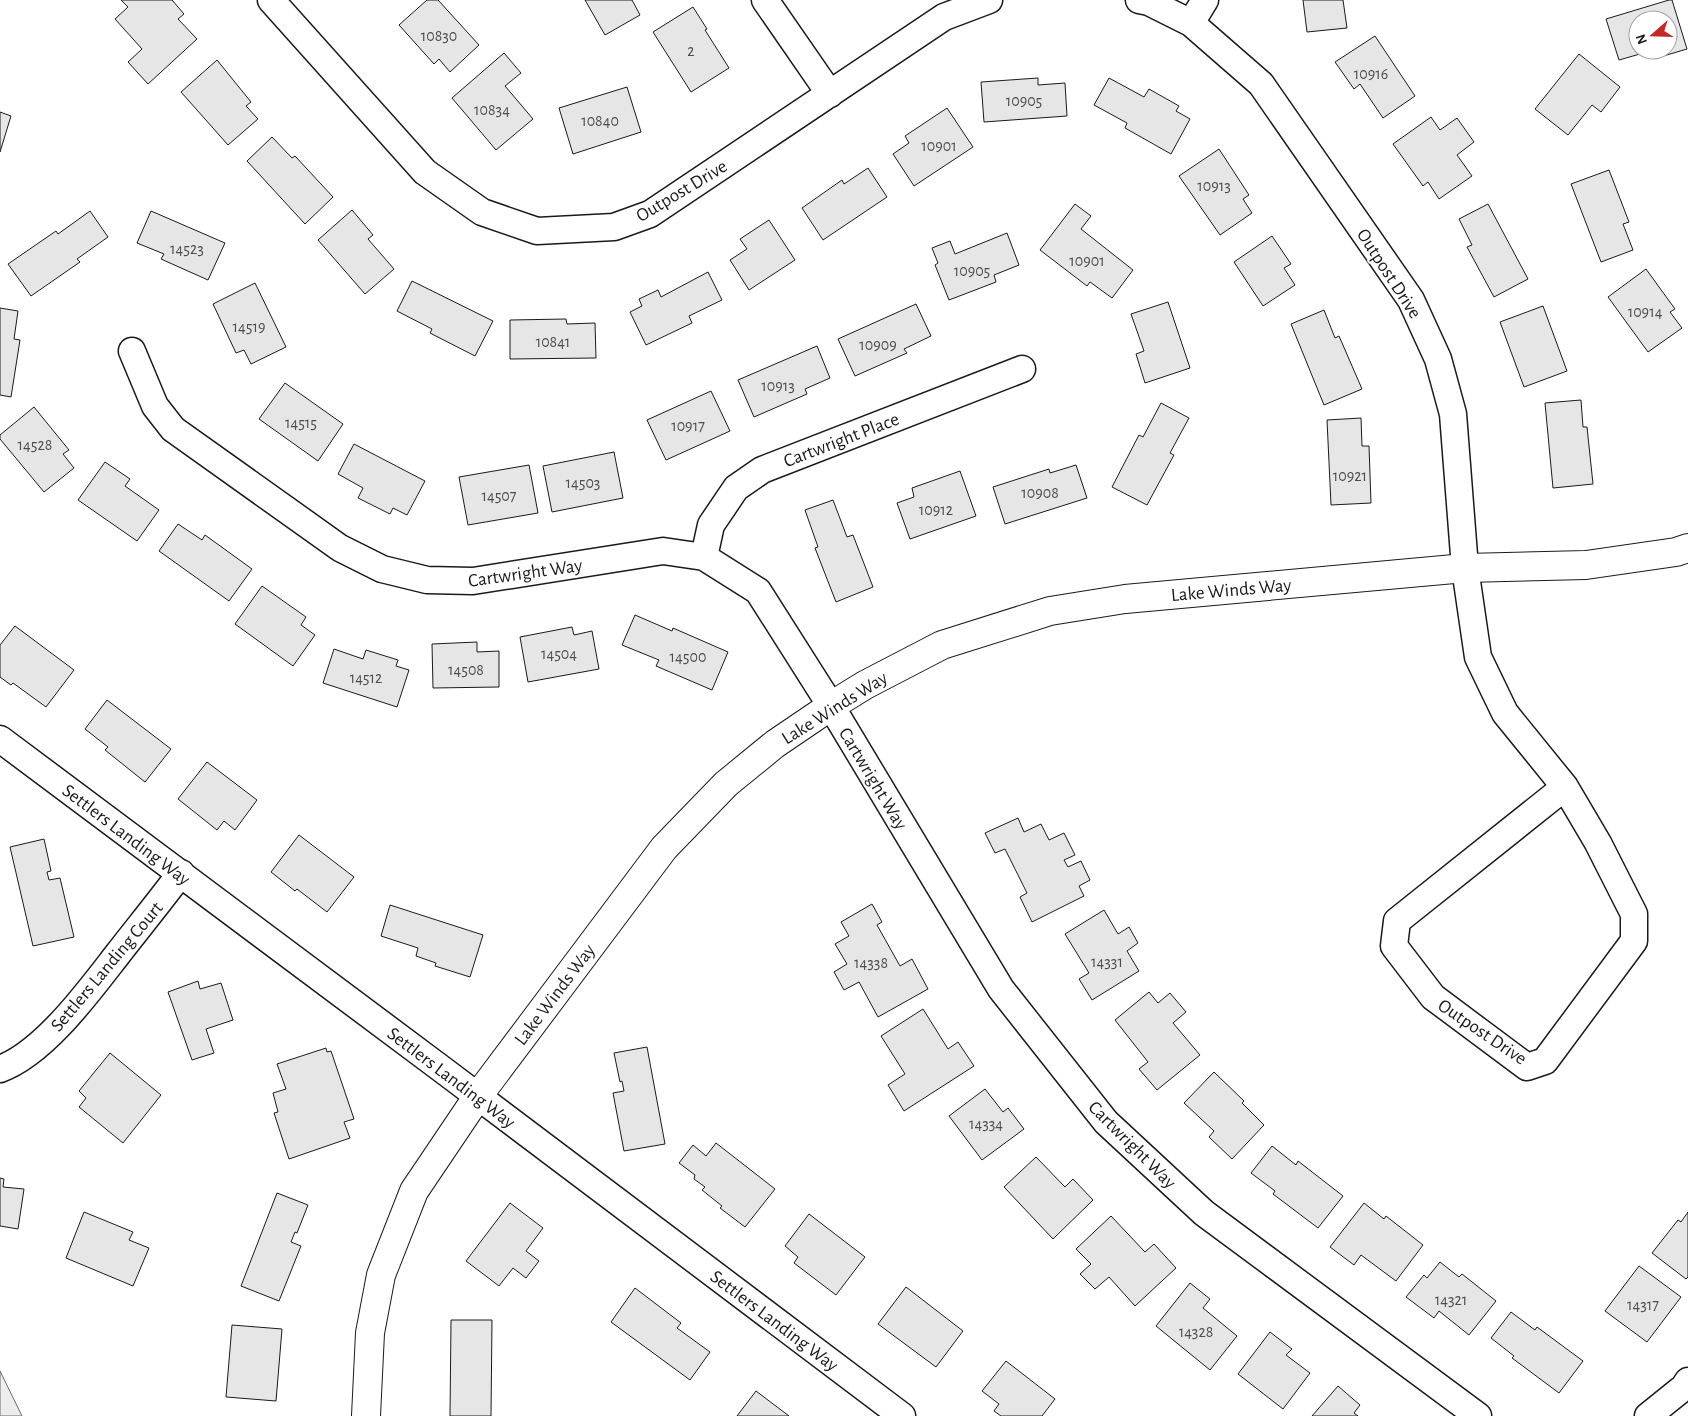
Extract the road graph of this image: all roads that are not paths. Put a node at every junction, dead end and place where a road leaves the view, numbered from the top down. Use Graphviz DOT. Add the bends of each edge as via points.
graph roads {
  1 [pos="271,0"];
  2 [pos="765,0"];
  3 [pos="989,0"];
  4 [pos="1139,0"];
  5 [pos="1205,0"];
  6 [pos="1191,23"];
  7 [pos="830,94"];
  8 [pos="132,351"];
  9 [pos="1022,369"];
  10 [pos="1688,548"];
  11 [pos="704,557"];
  12 [pos="1464,568"];
  13 [pos="831,706"];
  14 [pos="0,740"];
  15 [pos="1565,787"];
  16 [pos="181,873"];
  17 [pos="0,1069"];
  18 [pos="478,1096"];
  19 [pos="1688,1381"];
  20 [pos="366,1416"];
  21 [pos="902,1416"];
  22 [pos="1478,1416"];
  23 [pos="1648,1416"];
  1 -- 7 [label="street, Outpost Drive" via="425,172 482,212 537,231 614,227 650,214"];
  2 -- 7 [label="street"];
  3 -- 7 [label="street, Outpost Drive" via="944,16"];
  4 -- 6 [label="street, Outpost Drive"];
  5 -- 6 [label="street"];
  6 -- 12 [label="street, Outpost Drive" via="1262,84 1411,300 1438,359 1453,414"];
  8 -- 11 [label="street, Cartwright Way" via="155,406 173,429 340,548 382,569 427,580 473,581 663,551"];
  9 -- 11 [label="street, Cartwright Place" via="762,470 736,488 711,525"];
  10 -- 12 [label="street, Lake Winds Way" via="1586,565"];
  11 -- 13 [label="street, Cartwright Way" via="758,591"];
  12 -- 13 [label="street, Lake Winds Way" via="1125,599 1050,611 942,645"];
  12 -- 15 [label="street, Outpost Drive" via="1478,657 1505,713"];
  13 -- 18 [label="street, Lake Winds Way" via="726,784 664,848"];
  13 -- 22 [label="street, Cartwright Way" via="1001,989 1106,1122 1204,1213"];
  14 -- 16 [label="street, Settlers Landing Way"];
  15 -- 15 [label="street, Outpost Drive" via="1634,914 1634,941 1545,1061 1527,1066 1433,997 1394,946 1397,921"];
  16 -- 17 [label="street, Settlers Landing Court" via="82,999 38,1046"];
  16 -- 18 [label="street, Settlers Landing Way"];
  18 -- 20 [label="street, Lake Winds Way" via="414,1191 381,1275 370,1333"];
  18 -- 21 [label="street, Settlers Landing Way"];
  19 -- 23 [label="street"];
}
